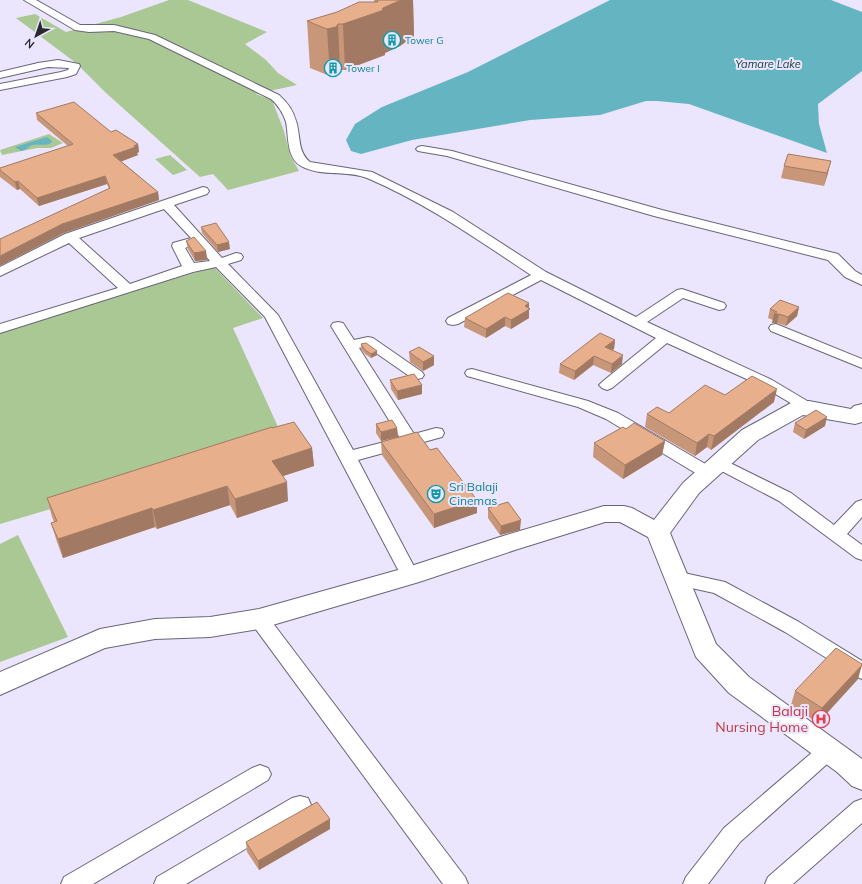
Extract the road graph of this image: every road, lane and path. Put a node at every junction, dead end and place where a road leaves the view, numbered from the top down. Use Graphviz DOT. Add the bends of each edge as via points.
graph roads {
  1 [pos="29,0"];
  2 [pos="0,75"];
  3 [pos="0,88"];
  4 [pos="422,149"];
  5 [pos="203,191"];
  6 [pos="166,204"];
  7 [pos="70,237"];
  8 [pos="199,239"];
  9 [pos="236,257"];
  10 [pos="219,263"];
  11 [pos="190,268"];
  12 [pos="0,272"];
  13 [pos="541,275"];
  14 [pos="862,281"];
  15 [pos="128,289"];
  16 [pos="719,306"];
  17 [pos="453,321"];
  18 [pos="637,322"];
  19 [pos="338,326"];
  20 [pos="776,328"];
  21 [pos="0,329"];
  22 [pos="666,337"];
  23 [pos="350,346"];
  24 [pos="862,364"];
  25 [pos="472,373"];
  26 [pos="417,375"];
  27 [pos="607,385"];
  28 [pos="809,408"];
  29 [pos="860,415"];
  30 [pos="436,433"];
  31 [pos="410,440"];
  32 [pos="348,457"];
  33 [pos="714,468"];
  34 [pos="862,506"];
  35 [pos="658,532"];
  36 [pos="836,534"];
  37 [pos="862,554"];
  38 [pos="410,576"];
  39 [pos="675,578"];
  40 [pos="259,620"];
  41 [pos="862,671"];
  42 [pos="0,684"];
  43 [pos="829,750"];
  44 [pos="260,774"];
  45 [pos="862,777"];
  46 [pos="300,804"];
  47 [pos="862,809"];
  48 [pos="72,884"];
  49 [pos="165,884"];
  50 [pos="457,884"];
  51 [pos="694,884"];
  52 [pos="776,884"];
  1 -- 13 [label="street" via="78,28 114,28 152,38 275,97 282,104 291,122 295,149 306,164 368,174 449,216"];
  2 -- 3 [label="street" via="55,63 75,66 72,72 63,75"];
  4 -- 14 [label="street" via="448,153 666,215 833,257 850,274"];
  5 -- 6 [label="street"];
  6 -- 7 [label="street"];
  6 -- 8 [label="street"];
  7 -- 12 [label="street"];
  7 -- 15 [label="street"];
  8 -- 10 [label="street"];
  8 -- 11 [label="street" via="178,246"];
  9 -- 10 [label="street"];
  10 -- 11 [label="street"];
  10 -- 32 [label="street" via="271,315"];
  11 -- 15 [label="street"];
  13 -- 17 [label="street"];
  13 -- 18 [label="street"];
  15 -- 21 [label="street"];
  16 -- 18 [label="street" via="682,293"];
  18 -- 22 [label="street"];
  19 -- 23 [label="street"];
  20 -- 24 [label="street"];
  22 -- 27 [label="street"];
  22 -- 28 [label="street" via="767,383"];
  23 -- 26 [label="street" via="368,341"];
  23 -- 31 [label="street"];
  25 -- 33 [label="street" via="583,404"];
  28 -- 29 [label="street"];
  28 -- 33 [label="street" via="799,408 750,435"];
  30 -- 31 [label="street"];
  31 -- 32 [label="street"];
  32 -- 38 [label="street"];
  33 -- 35 [label="street" via="691,488"];
  33 -- 36 [label="street" via="785,497"];
  34 -- 36 [label="street"];
  35 -- 38 [label="street" via="624,514 604,514"];
  35 -- 39 [label="street"];
  36 -- 37 [label="street"];
  38 -- 40 [label="street"];
  39 -- 41 [label="street" via="719,587 792,627"];
  39 -- 43 [label="street" via="705,650 739,685"];
  40 -- 42 [label="street" via="210,627 155,629 100,639"];
  40 -- 50 [label="street"];
  43 -- 45 [label="street"];
  43 -- 51 [label="street" via="732,835"];
  44 -- 48 [label="street"];
  46 -- 49 [label="street"];
  47 -- 52 [label="street"];
}
